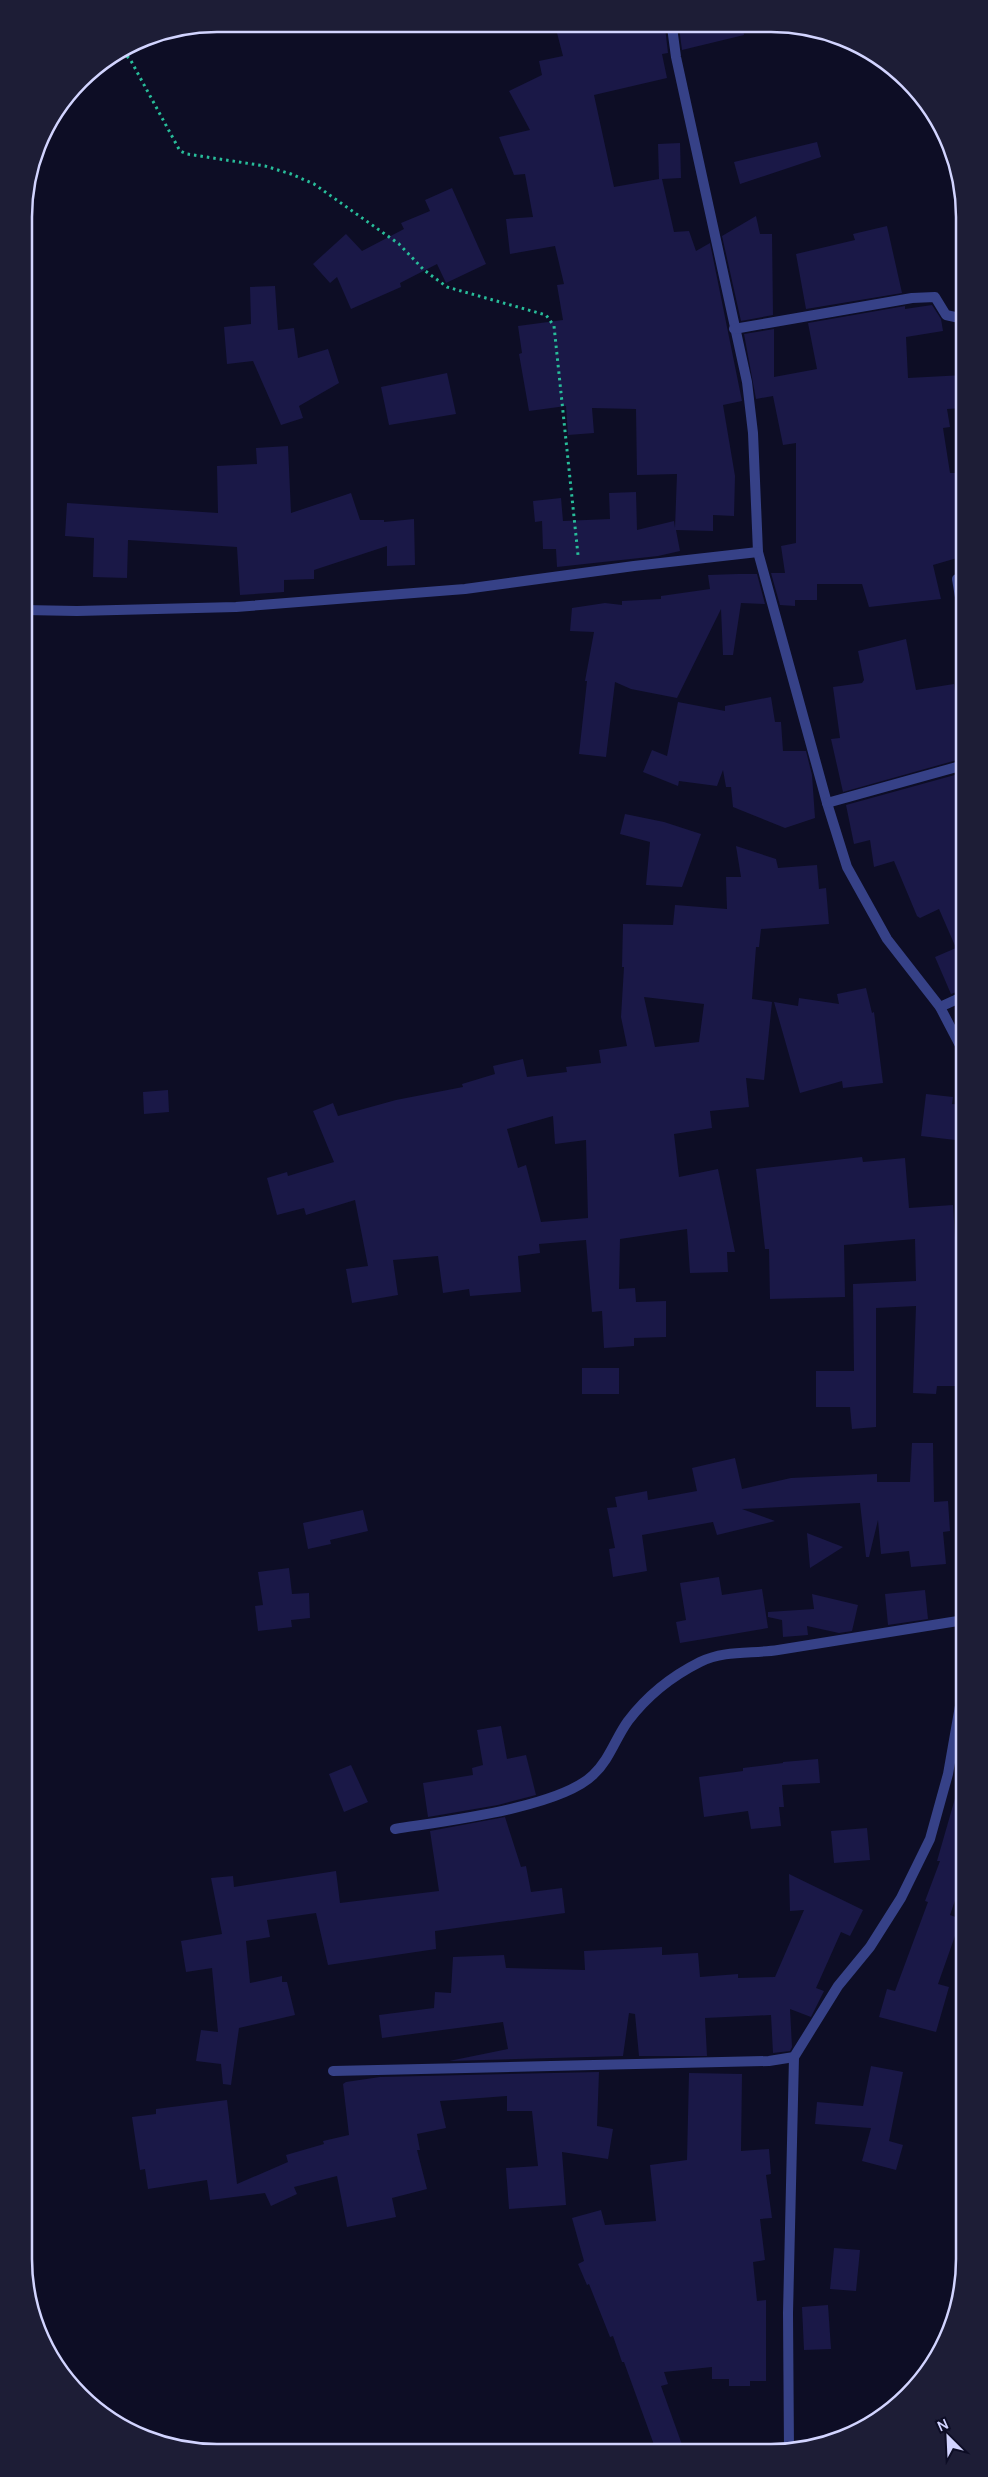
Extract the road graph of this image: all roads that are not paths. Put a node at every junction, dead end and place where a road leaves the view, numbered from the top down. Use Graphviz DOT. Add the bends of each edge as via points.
graph roads {
  1 [pos="673,32"];
  2 [pos="956,317"];
  3 [pos="734,328"];
  4 [pos="758,552"];
  5 [pos="32,610"];
  6 [pos="956,767"];
  7 [pos="827,803"];
  8 [pos="956,1000"];
  9 [pos="940,1007"];
  10 [pos="956,1038"];
  11 [pos="956,1621"];
  12 [pos="956,1728"];
  13 [pos="395,1829"];
  14 [pos="794,2057"];
  15 [pos="333,2071"];
  16 [pos="788,2444"];
  1 -- 3 [label="street"];
  2 -- 3 [label="street" via="946,315 935,297 912,298"];
  3 -- 4 [label="street" via="747,382 753,433"];
  4 -- 5 [label="street" via="465,589 236,607"];
  4 -- 7 [label="street"];
  6 -- 7 [label="street"];
  7 -- 9 [label="street" via="847,867 886,939"];
  8 -- 9 [label="street"];
  9 -- 10 [label="street"];
  11 -- 13 [label="street" via="775,1650 722,1654 702,1661 673,1676 646,1701 628,1722 608,1759 579,1786 524,1805"];
  12 -- 14 [label="street" via="948,1774 930,1840 901,1898 870,1947 838,1986"];
  14 -- 15 [label="street" via="769,2061"];
  14 -- 16 [label="street"];
}
